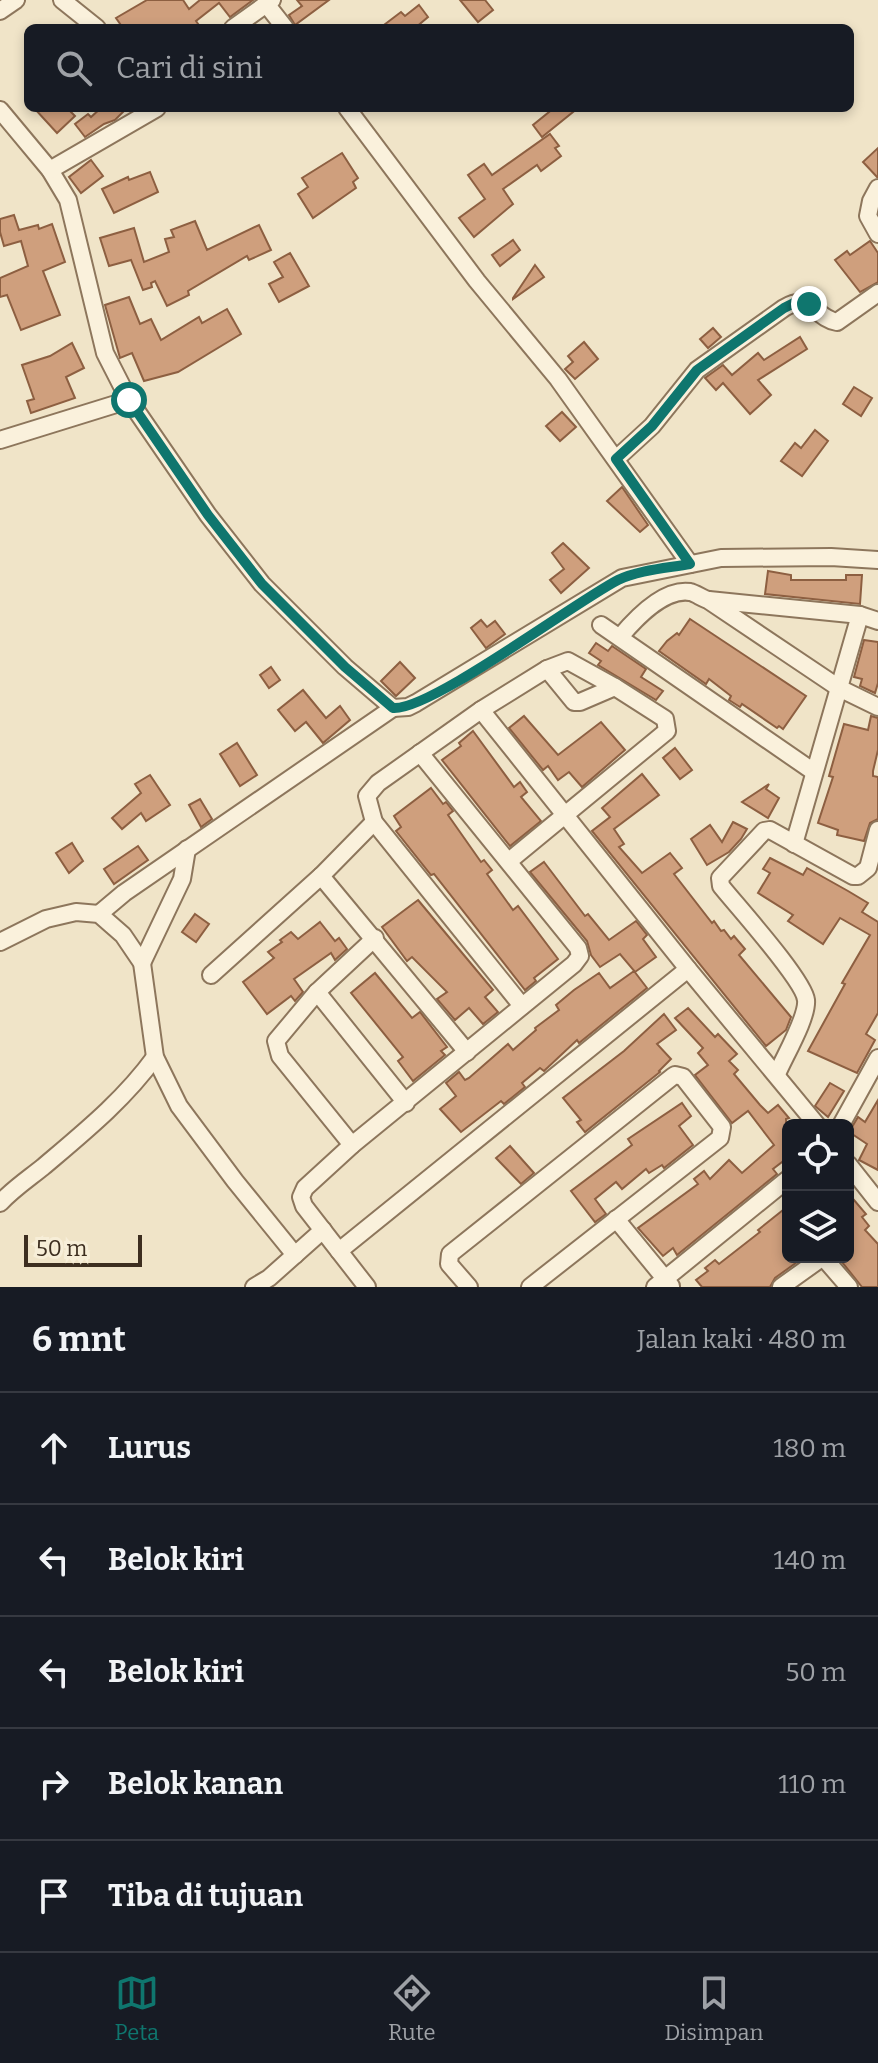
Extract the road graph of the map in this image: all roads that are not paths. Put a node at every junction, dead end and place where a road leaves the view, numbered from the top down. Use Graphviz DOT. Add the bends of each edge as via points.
graph roads {
  1 [pos="16,0"];
  2 [pos="62,0"];
  3 [pos="270,2"];
  4 [pos="0,11"];
  5 [pos="92,24"];
  6 [pos="239,24"];
  7 [pos="283,24"];
  8 [pos="0,110"];
  9 [pos="150,112"];
  10 [pos="350,112"];
  11 [pos="50,170"];
  12 [pos="878,188"];
  13 [pos="878,234"];
  14 [pos="871,298"];
  15 [pos="878,315"];
  16 [pos="129,400"];
  17 [pos="0,440"];
  18 [pos="616,459"];
  19 [pos="878,560"];
  20 [pos="690,564"];
  21 [pos="708,600"];
  22 [pos="860,615"];
  23 [pos="878,621"];
  24 [pos="601,625"];
  25 [pos="620,637"];
  26 [pos="547,669"];
  27 [pos="615,687"];
  28 [pos="839,688"];
  29 [pos="878,707"];
  30 [pos="393,708"];
  31 [pos="481,710"];
  32 [pos="420,753"];
  33 [pos="814,772"];
  34 [pos="566,816"];
  35 [pos="374,822"];
  36 [pos="878,830"];
  37 [pos="794,844"];
  38 [pos="187,849"];
  39 [pos="509,861"];
  40 [pos="321,876"];
  41 [pos="99,914"];
  42 [pos="375,938"];
  43 [pos="0,942"];
  44 [pos="142,963"];
  45 [pos="688,969"];
  46 [pos="211,975"];
  47 [pos="317,992"];
  48 [pos="522,1006"];
  49 [pos="467,1052"];
  50 [pos="155,1057"];
  51 [pos="878,1058"];
  52 [pos="777,1074"];
  53 [pos="406,1103"];
  54 [pos="812,1119"];
  55 [pos="844,1119"];
  56 [pos="352,1145"];
  57 [pos="854,1172"];
  58 [pos="782,1184"];
  59 [pos="878,1202"];
  60 [pos="0,1203"];
  61 [pos="616,1219"];
  62 [pos="323,1230"];
  63 [pos="339,1251"];
  64 [pos="295,1255"];
  65 [pos="266,1284"];
  66 [pos="664,1284"];
  67 [pos="367,1287"];
  68 [pos="469,1287"];
  69 [pos="530,1287"];
  70 [pos="781,1287"];
  71 [pos="849,1287"];
  1 -- 4 [label="street"];
  2 -- 5 [label="street"];
  3 -- 6 [label="street"];
  3 -- 7 [label="street"];
  8 -- 11 [label="street"];
  9 -- 11 [label="street"];
  10 -- 18 [label="street"];
  11 -- 16 [label="street" via="68,200 105,353"];
  12 -- 13 [label="street" via="868,216"];
  14 -- 15 [label="street"];
  14 -- 18 [label="street" via="837,322 798,301 784,308 697,370 652,426"];
  16 -- 17 [label="street"];
  16 -- 30 [label="street" via="262,584"];
  18 -- 20 [label="street"];
  19 -- 20 [label="street" via="765,557"];
  20 -- 30 [label="street" via="622,578 428,697"];
  21 -- 22 [label="street"];
  21 -- 25 [label="street" via="689,592 660,600"];
  21 -- 28 [label="street"];
  22 -- 23 [label="street"];
  22 -- 28 [label="street"];
  24 -- 25 [label="street"];
  25 -- 33 [label="street"];
  26 -- 27 [label="street" via="573,661"];
  26 -- 27 [label="street" via="574,702"];
  26 -- 31 [label="street"];
  27 -- 34 [label="street" via="665,719 668,728"];
  28 -- 29 [label="street"];
  28 -- 33 [label="street"];
  30 -- 38 [label="street"];
  31 -- 32 [label="street"];
  31 -- 34 [label="street"];
  32 -- 35 [label="street" via="371,789 368,802"];
  32 -- 39 [label="street"];
  33 -- 37 [label="street"];
  34 -- 39 [label="street"];
  34 -- 45 [label="street"];
  35 -- 40 [label="street"];
  35 -- 48 [label="street"];
  36 -- 37 [label="street" via="868,868 858,876"];
  37 -- 52 [label="street" via="764,831 719,881 788,966 807,1000"];
  38 -- 41 [label="street"];
  38 -- 44 [label="street" via="182,879"];
  39 -- 48 [label="street" via="580,956"];
  40 -- 42 [label="street"];
  40 -- 46 [label="street"];
  41 -- 43 [label="street" via="59,915"];
  41 -- 44 [label="street" via="123,935"];
  42 -- 47 [label="street"];
  42 -- 49 [label="street"];
  44 -- 50 [label="street"];
  45 -- 52 [label="street"];
  45 -- 63 [label="street"];
  47 -- 53 [label="street"];
  47 -- 56 [label="street" via="278,1037 277,1049"];
  48 -- 49 [label="street"];
  49 -- 53 [label="street"];
  50 -- 60 [label="street" via="102,1116"];
  50 -- 64 [label="street" via="179,1106"];
  51 -- 55 [label="street"];
  52 -- 54 [label="street"];
  53 -- 56 [label="street"];
  56 -- 62 [label="street" via="301,1197"];
  57 -- 59 [label="street"];
  58 -- 66 [label="street"];
  61 -- 66 [label="street"];
  61 -- 68 [label="street" via="723,1132 683,1077 672,1077 450,1254 449,1264"];
  61 -- 69 [label="street"];
  62 -- 63 [label="street"];
  62 -- 64 [label="street"];
  63 -- 67 [label="street"];
  64 -- 65 [label="street"];
  70 -- 71 [label="street" via="823,1257"];
}
